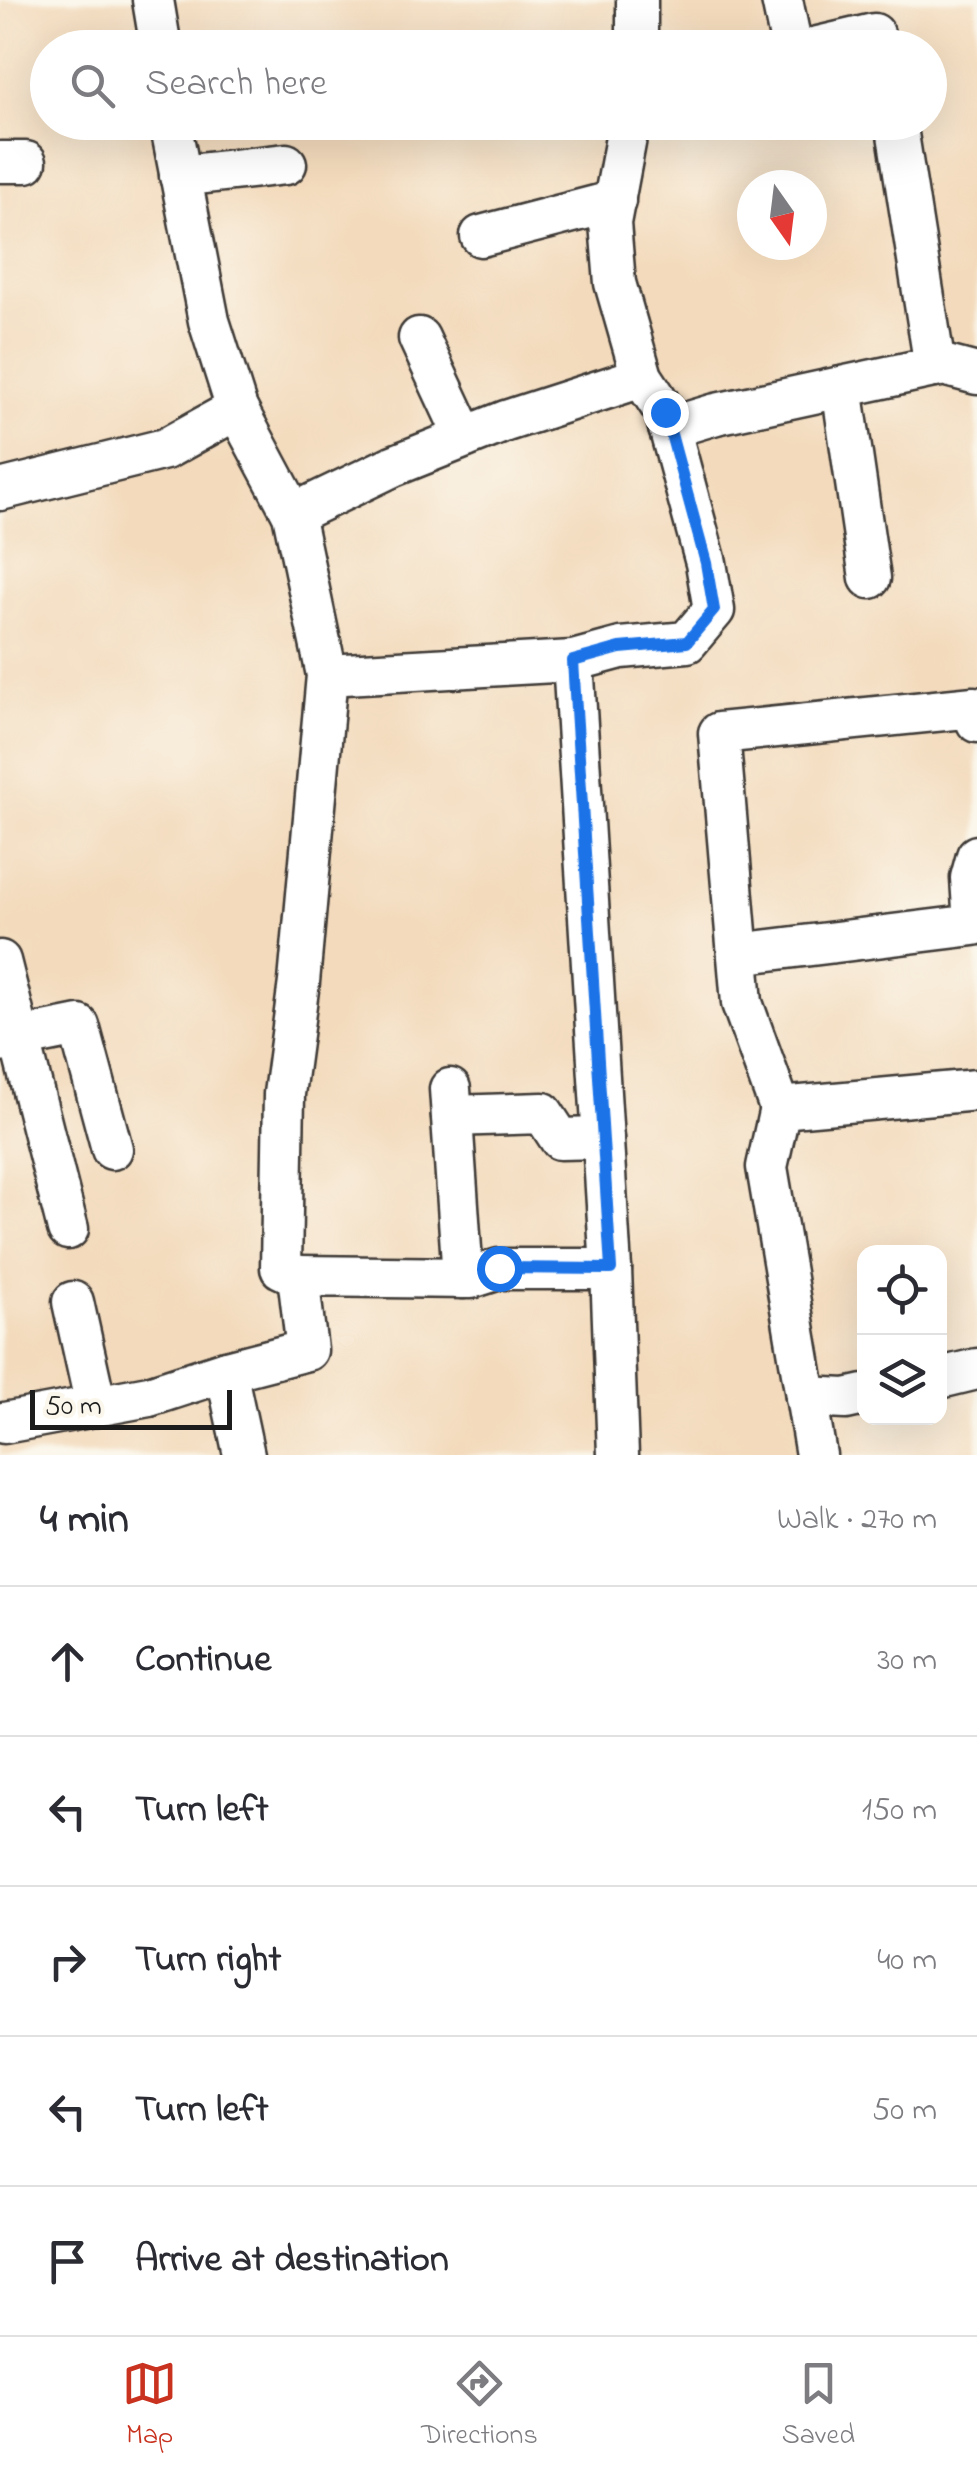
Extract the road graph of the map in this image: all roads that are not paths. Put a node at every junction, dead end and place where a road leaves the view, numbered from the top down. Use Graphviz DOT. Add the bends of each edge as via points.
graph roads {
  1 [pos="153,0"];
  2 [pos="637,0"];
  3 [pos="782,0"];
  4 [pos="158,30"];
  5 [pos="637,30"];
  6 [pos="788,30"];
  7 [pos="173,140"];
  8 [pos="627,140"];
  9 [pos="899,140"];
  10 [pos="286,164"];
  11 [pos="180,176"];
  12 [pos="615,201"];
  13 [pos="480,236"];
  14 [pos="419,338"];
  15 [pos="935,367"];
  16 [pos="977,374"];
  17 [pos="642,377"];
  18 [pos="842,387"];
  19 [pos="237,409"];
  20 [pos="669,428"];
  21 [pos="465,437"];
  22 [pos="0,490"];
  23 [pos="293,514"];
  24 [pos="870,578"];
  25 [pos="573,661"];
  26 [pos="327,675"];
  27 [pos="977,722"];
  28 [pos="977,856"];
  29 [pos="738,954"];
  30 [pos="0,960"];
  31 [pos="10,1040"];
  32 [pos="977,1090"];
  33 [pos="780,1108"];
  34 [pos="603,1138"];
  35 [pos="112,1149"];
  36 [pos="68,1228"];
  37 [pos="611,1269"];
  38 [pos="298,1276"];
  39 [pos="463,1278"];
  40 [pos="73,1302"];
  41 [pos="977,1370"];
  42 [pos="226,1371"];
  43 [pos="947,1376"];
  44 [pos="806,1396"];
  45 [pos="857,1397"];
  46 [pos="96,1406"];
  47 [pos="4,1427"];
  48 [pos="244,1455"];
  49 [pos="618,1455"];
  50 [pos="816,1455"];
  1 -- 4 [label="street"];
  2 -- 5 [label="street"];
  3 -- 6 [label="street"];
  7 -- 11 [label="street"];
  8 -- 12 [label="street"];
  9 -- 15 [label="street"];
  10 -- 11 [label="street"];
  11 -- 19 [label="street" via="209,321"];
  12 -- 13 [label="street"];
  12 -- 17 [label="street" via="615,283"];
  14 -- 21 [label="street"];
  15 -- 16 [label="street"];
  15 -- 18 [label="street"];
  17 -- 20 [label="street"];
  17 -- 21 [label="street"];
  18 -- 20 [label="street"];
  18 -- 24 [label="street"];
  19 -- 22 [label="street" via="164,450"];
  19 -- 23 [label="street"];
  20 -- 25 [label="street" via="714,610 687,642 620,648"];
  21 -- 23 [label="street"];
  23 -- 26 [label="street"];
  25 -- 26 [label="street"];
  25 -- 34 [label="street"];
  26 -- 38 [label="street" via="284,1094 281,1268"];
  27 -- 29 [label="street" via="974,708 718,733"];
  28 -- 29 [label="street" via="971,878 974,925"];
  29 -- 33 [label="street" via="742,1003"];
  30 -- 31 [label="street"];
  31 -- 35 [label="street" via="78,1026"];
  31 -- 36 [label="street"];
  32 -- 33 [label="street"];
  33 -- 44 [label="street" via="768,1167"];
  34 -- 37 [label="street"];
  34 -- 39 [label="street" via="560,1139 544,1113 451,1102"];
  37 -- 39 [label="street" via="499,1268"];
  37 -- 49 [label="street"];
  38 -- 39 [label="street"];
  38 -- 42 [label="street" via="308,1350"];
  40 -- 46 [label="street"];
  41 -- 43 [label="street"];
  42 -- 46 [label="street"];
  42 -- 48 [label="street"];
  44 -- 45 [label="street"];
  44 -- 50 [label="street"];
  46 -- 47 [label="street"];
}
